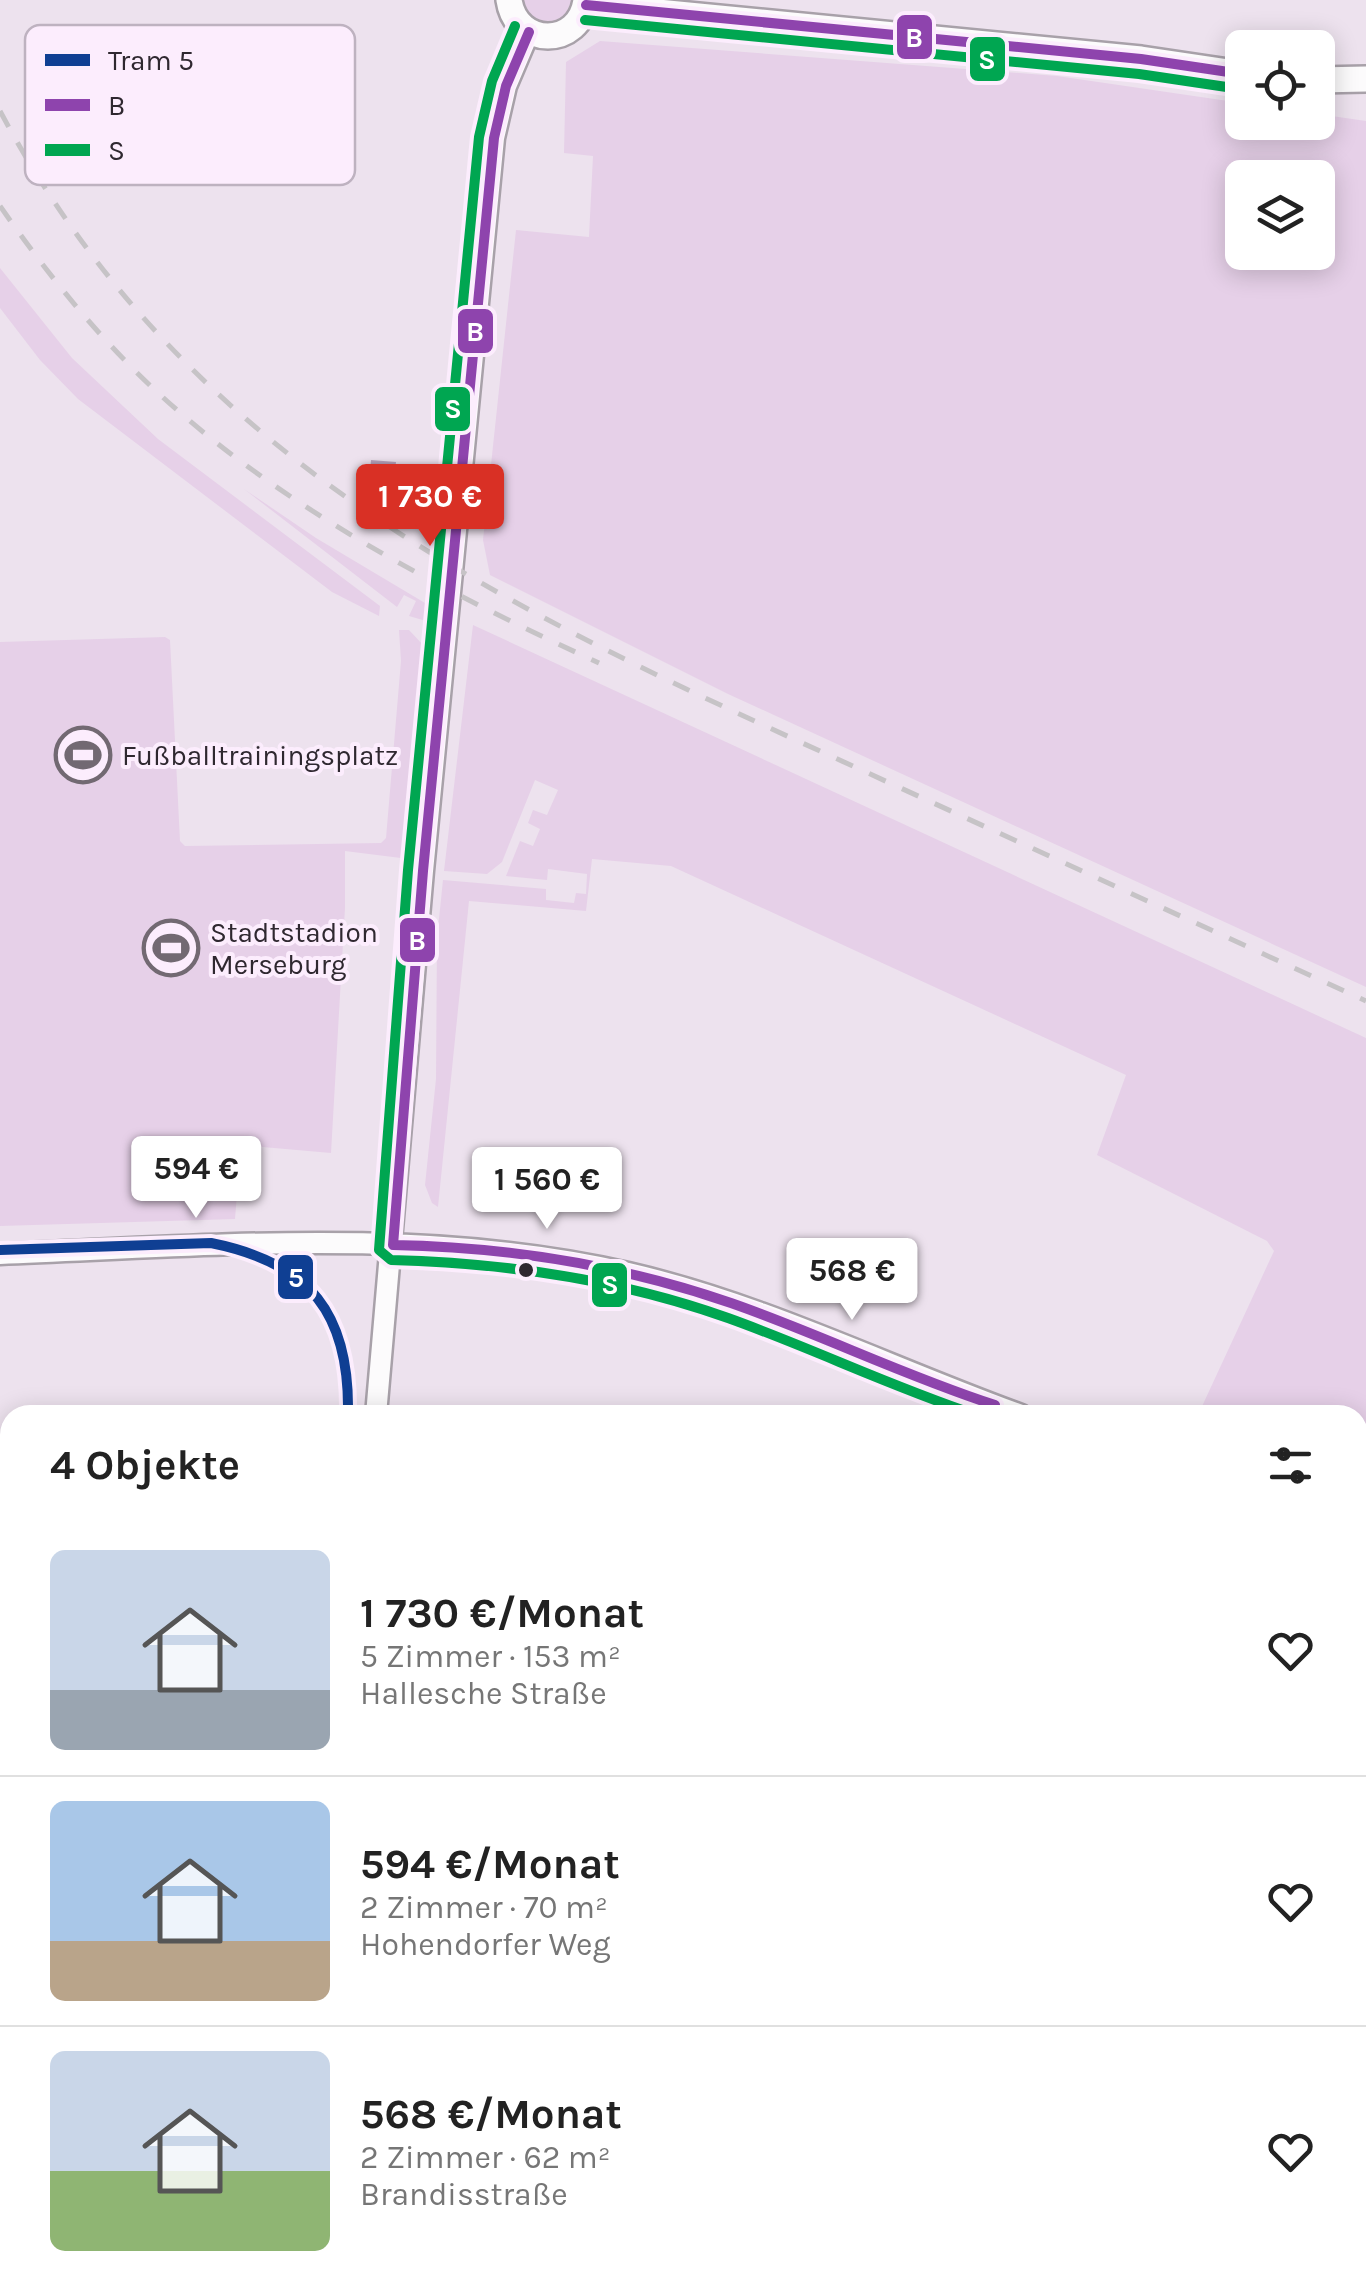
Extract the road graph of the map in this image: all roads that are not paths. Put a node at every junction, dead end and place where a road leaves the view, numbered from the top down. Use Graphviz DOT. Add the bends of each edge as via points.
graph roads {
  1 [pos="509,0"];
  2 [pos="586,3"];
  3 [pos="529,32"];
  4 [pos="1225,71"];
  5 [pos="1366,79"];
  6 [pos="1335,80"];
  7 [pos="392,1245"];
  8 [pos="0,1254"];
  9 [pos="377,1405"];
  10 [pos="982,1405"];
  1 -- 3 [label="main road" via="513,17"];
  2 -- 3 [label="main road" via="568,32 550,38"];
  2 -- 4 [label="main road"];
  3 -- 7 [label="street" via="494,138"];
  5 -- 6 [label="main road"];
  7 -- 8 [label="street" via="264,1242"];
  7 -- 9 [label="street"];
  7 -- 10 [label="street" via="507,1252 633,1274 732,1303"];
}
